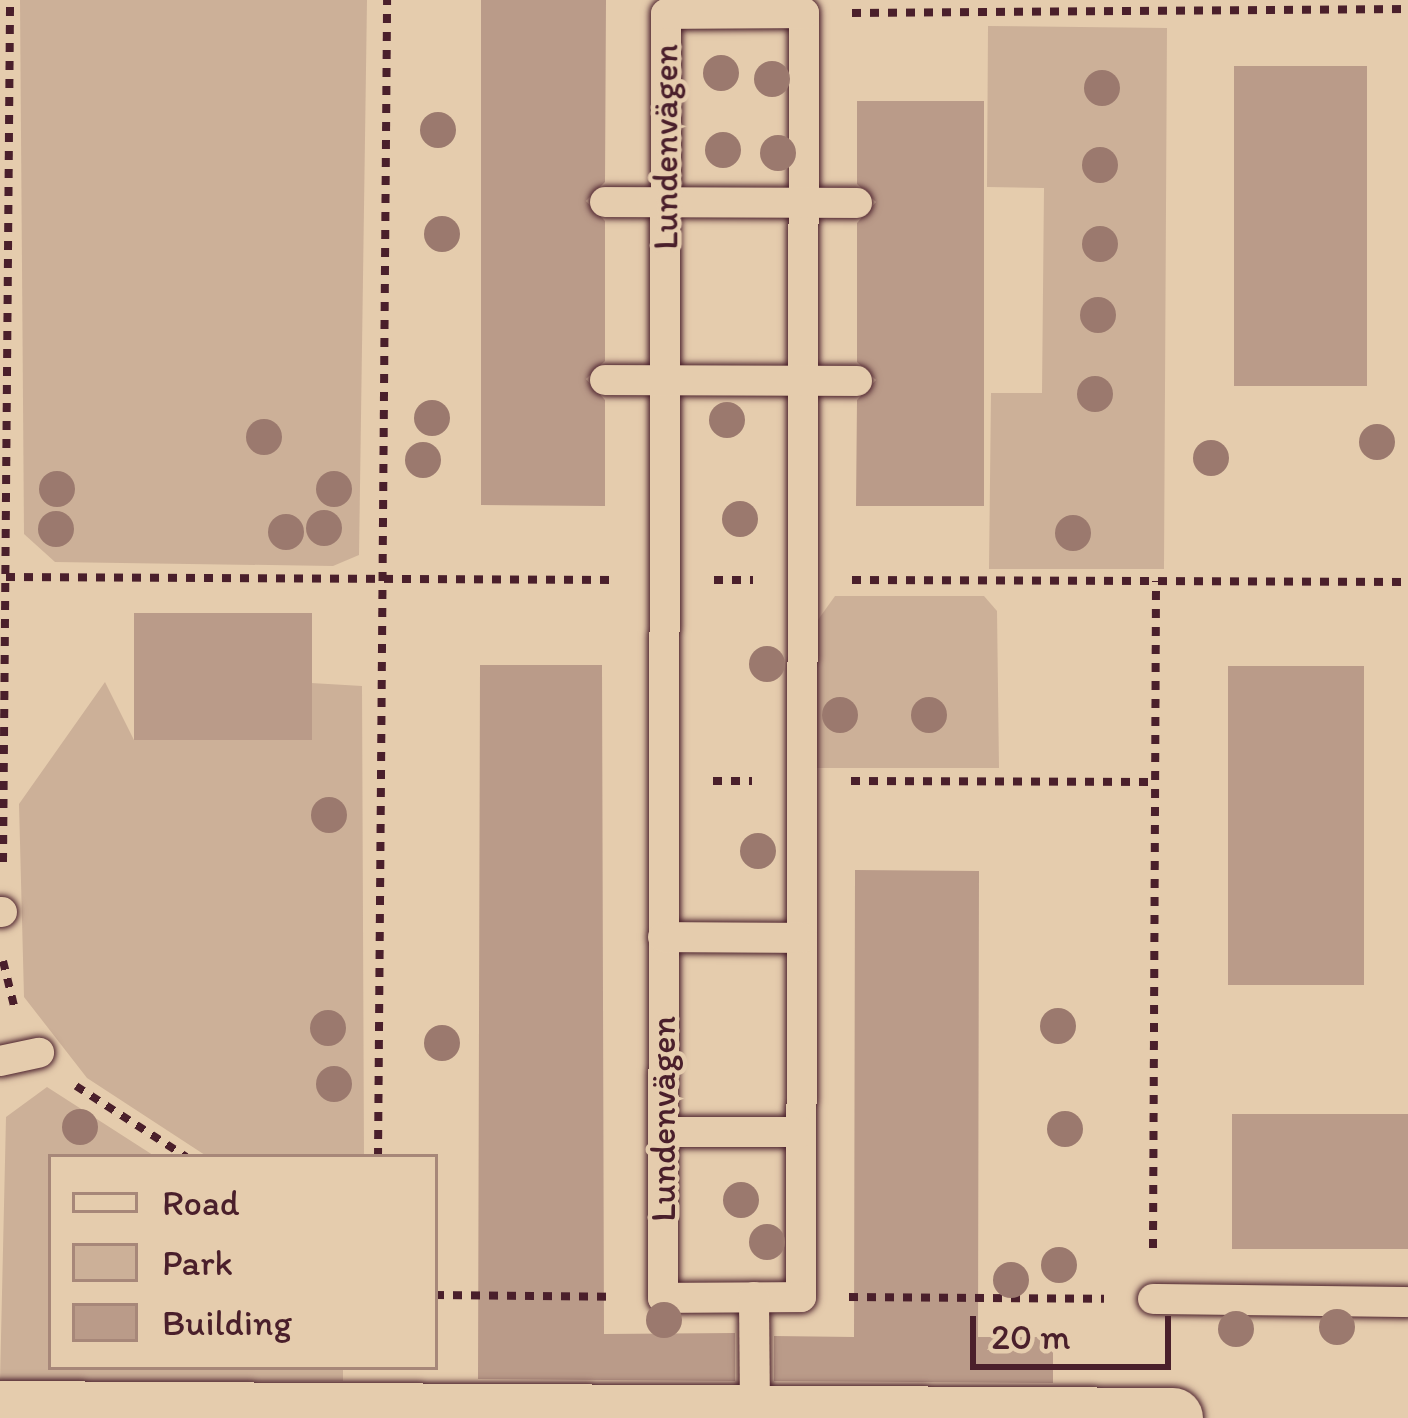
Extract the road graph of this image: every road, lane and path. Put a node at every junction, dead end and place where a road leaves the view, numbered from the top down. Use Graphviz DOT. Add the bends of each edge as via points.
graph roads {
  1 [pos="10,0"];
  2 [pos="387,0"];
  3 [pos="879,0"];
  4 [pos="1408,9"];
  5 [pos="804,13"];
  6 [pos="879,13"];
  7 [pos="5,135"];
  8 [pos="605,202"];
  9 [pos="665,202"];
  10 [pos="804,203"];
  11 [pos="856,203"];
  12 [pos="4,289"];
  13 [pos="605,380"];
  14 [pos="804,380"];
  15 [pos="665,381"];
  16 [pos="856,381"];
  17 [pos="1156,581"];
  18 [pos="664,780"];
  19 [pos="803,781"];
  20 [pos="1153,782"];
  21 [pos="1,912"];
  22 [pos="663,937"];
  23 [pos="802,938"];
  24 [pos="39,1053"];
  25 [pos="0,1061"];
  26 [pos="663,1132"];
  27 [pos="801,1132"];
  28 [pos="182,1154"];
  29 [pos="378,1154"];
  30 [pos="438,1295"];
  31 [pos="801,1297"];
  32 [pos="663,1298"];
  33 [pos="754,1298"];
  34 [pos="1153,1299"];
  35 [pos="1408,1302"];
  36 [pos="0,1412"];
  37 [pos="755,1417"];
  38 [pos="1173,1418"];
  1 -- 7 [label="path"];
  2 -- 29 [label="path"];
  3 -- 6 [label="path"];
  4 -- 6 [label="path"];
  5 -- 6 [label="path"];
  5 -- 9 [label="lane, Lundenvägen" via="666,14"];
  5 -- 10 [label="lane"];
  7 -- 12 [label="path"];
  8 -- 9 [label="lane"];
  9 -- 10 [label="lane"];
  9 -- 15 [label="lane, Lundenvägen"];
  10 -- 11 [label="lane"];
  10 -- 14 [label="lane"];
  12 -- 21 [label="path"];
  13 -- 15 [label="lane"];
  14 -- 15 [label="lane"];
  14 -- 16 [label="lane"];
  14 -- 19 [label="lane"];
  15 -- 18 [label="lane, Lundenvägen"];
  17 -- 20 [label="path"];
  18 -- 19 [label="path"];
  18 -- 22 [label="lane, Lundenvägen"];
  19 -- 20 [label="path"];
  19 -- 23 [label="lane"];
  20 -- 34 [label="path"];
  21 -- 24 [label="path" via="9,1000"];
  22 -- 23 [label="lane"];
  22 -- 26 [label="lane, Lundenvägen"];
  23 -- 27 [label="lane"];
  24 -- 25 [label="lane"];
  24 -- 28 [label="path"];
  26 -- 27 [label="lane"];
  26 -- 32 [label="lane, Lundenvägen"];
  27 -- 31 [label="lane"];
  30 -- 32 [label="path"];
  31 -- 33 [label="lane"];
  31 -- 34 [label="path"];
  32 -- 33 [label="lane"];
  33 -- 37 [label="lane"];
  34 -- 35 [label="lane"];
  36 -- 37 [label="street"];
  37 -- 38 [label="street"];
}
